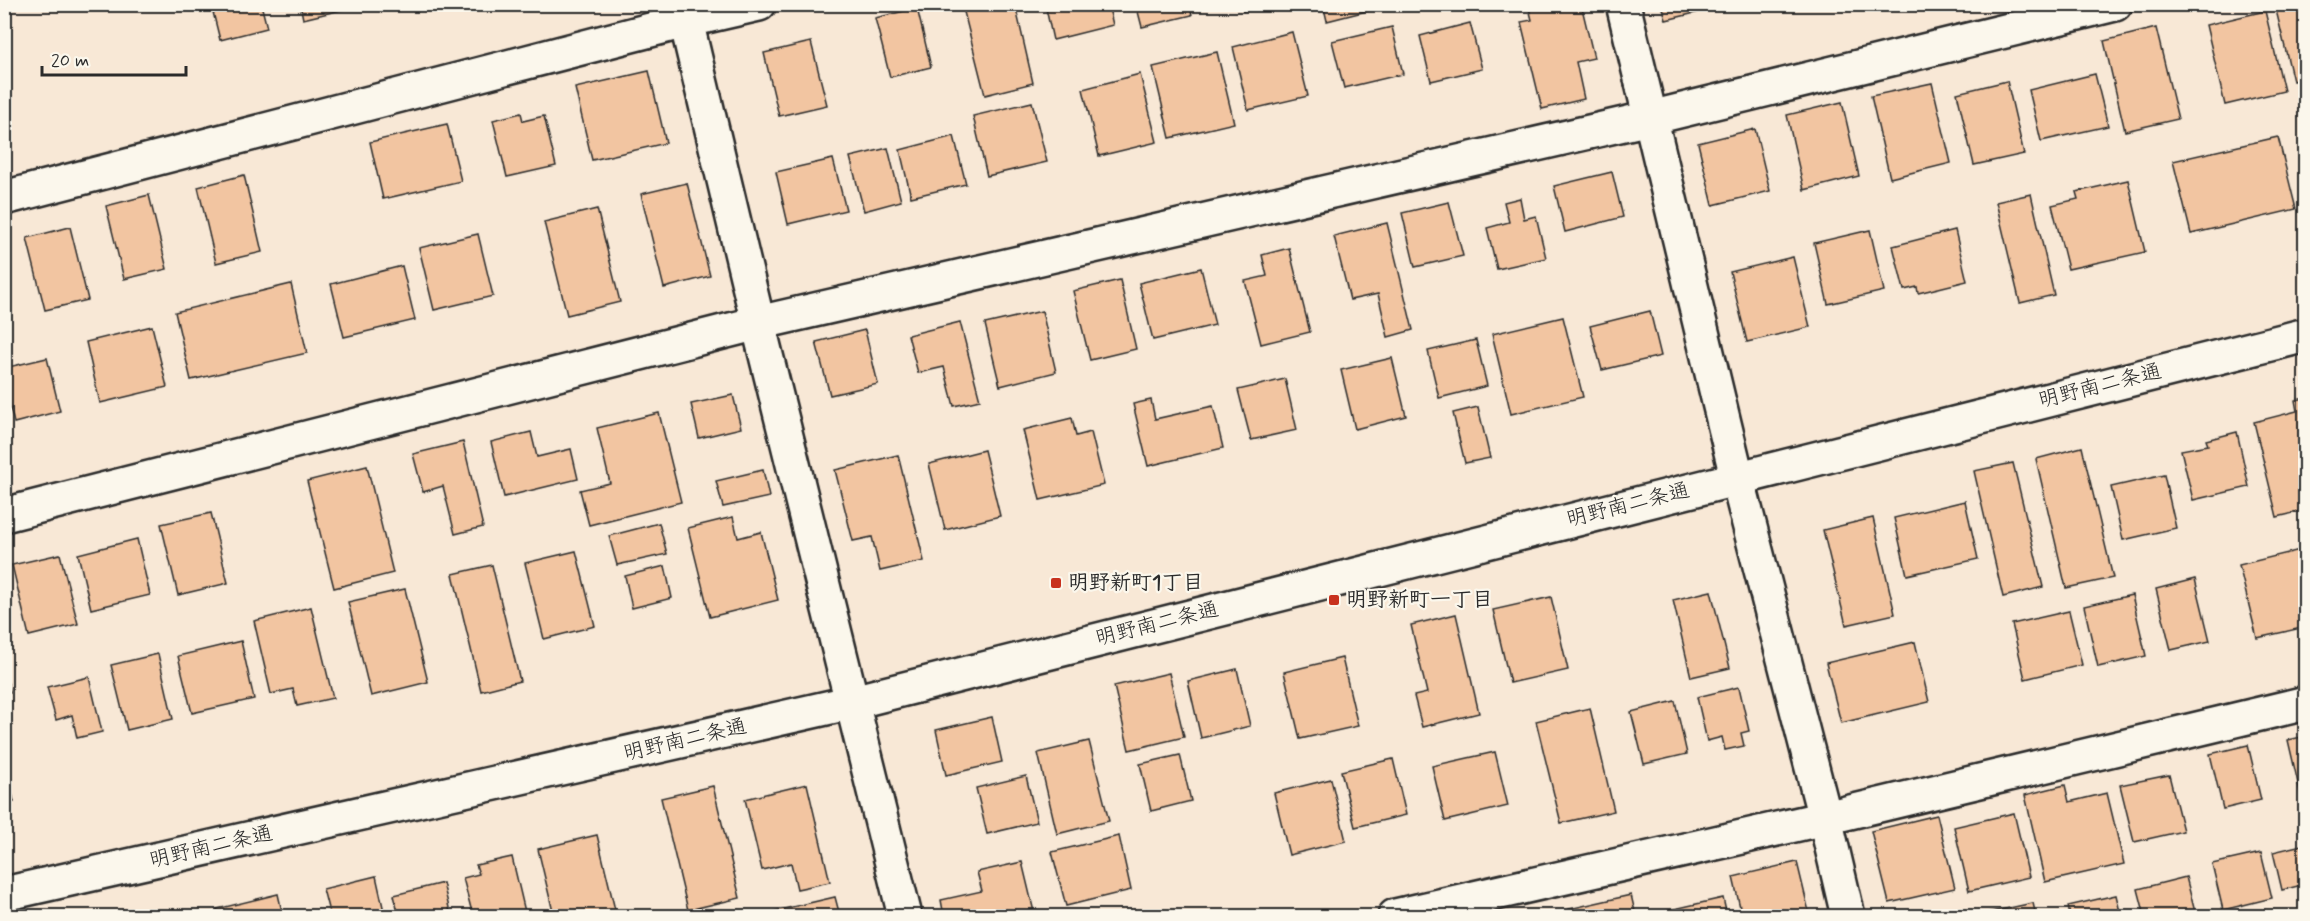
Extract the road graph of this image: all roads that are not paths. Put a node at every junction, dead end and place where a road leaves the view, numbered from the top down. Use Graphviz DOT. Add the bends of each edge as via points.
graph roads {
  1 [pos="759,4"];
  2 [pos="1623,4"];
  3 [pos="2115,4"];
  4 [pos="684,13"];
  5 [pos="1650,118"];
  6 [pos="4,198"];
  7 [pos="758,323"];
  8 [pos="2306,334"];
  9 [pos="1737,477"];
  10 [pos="4,515"];
  11 [pos="853,702"];
  12 [pos="2306,703"];
  13 [pos="1825,818"];
  14 [pos="4,894"];
  15 [pos="905,916"];
  16 [pos="1395,916"];
  17 [pos="1848,916"];
  1 -- 4 [label="street"];
  2 -- 5 [label="street"];
  3 -- 5 [label="street"];
  4 -- 6 [label="street"];
  4 -- 7 [label="street"];
  5 -- 7 [label="street"];
  5 -- 9 [label="street"];
  7 -- 10 [label="street"];
  7 -- 11 [label="street"];
  8 -- 9 [label="street, 明野南二条通"];
  9 -- 11 [label="street, 明野南二条通"];
  9 -- 13 [label="street"];
  11 -- 14 [label="street, 明野南二条通"];
  11 -- 15 [label="street"];
  12 -- 13 [label="street"];
  13 -- 16 [label="street"];
  13 -- 17 [label="street"];
}
